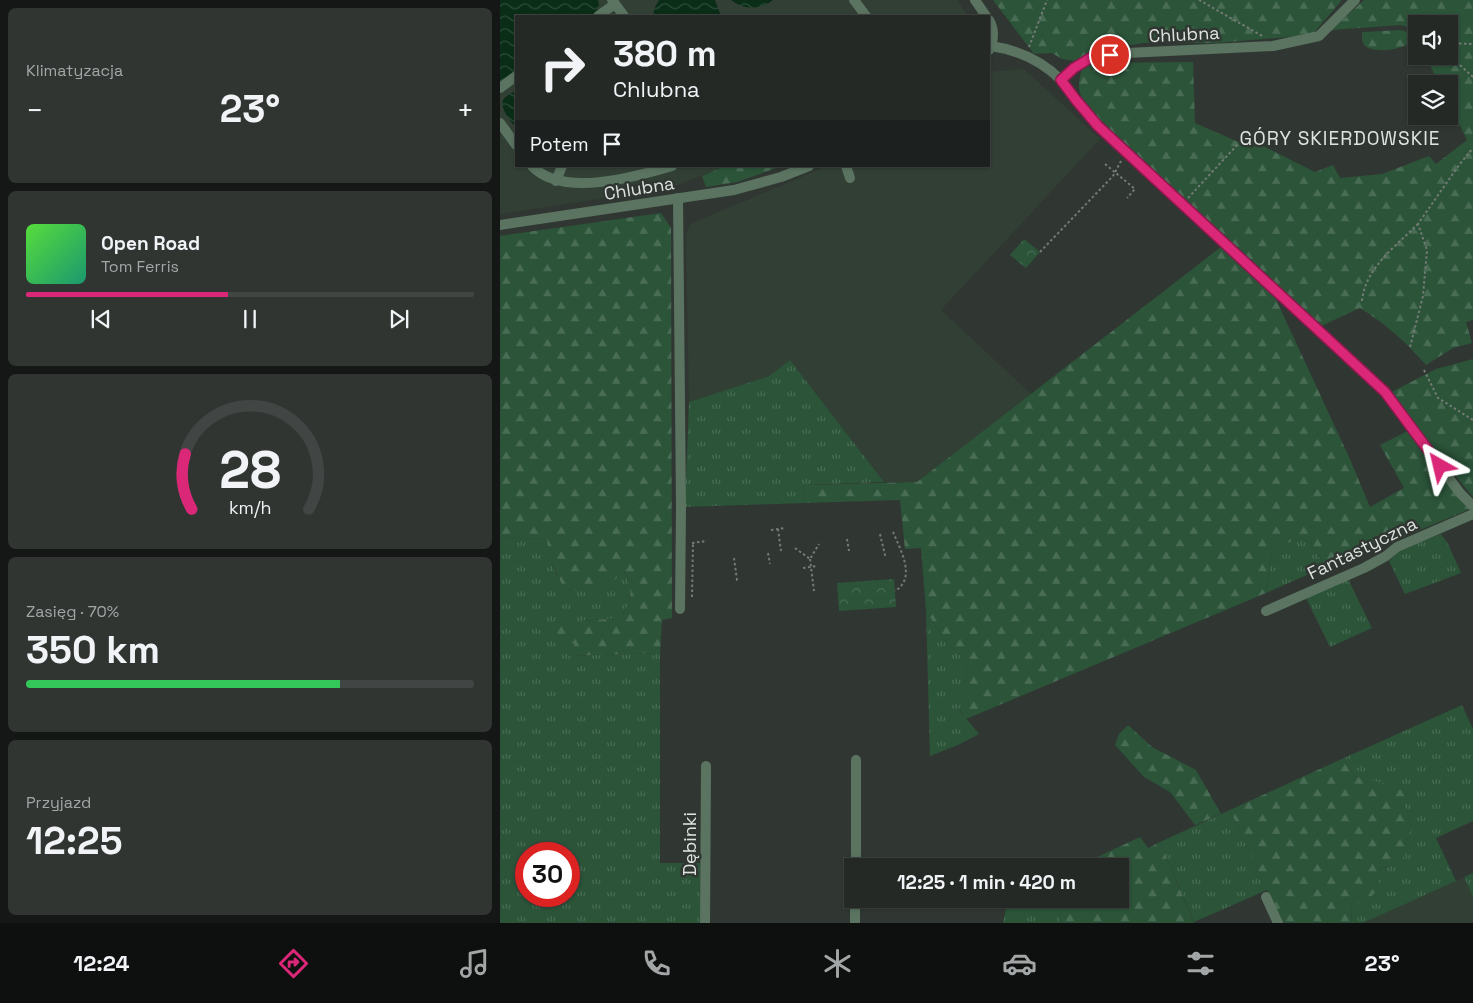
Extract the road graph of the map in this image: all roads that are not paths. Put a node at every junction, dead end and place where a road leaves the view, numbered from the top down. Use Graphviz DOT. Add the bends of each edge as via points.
graph roads {
  1 [pos="854,0"];
  2 [pos="975,0"];
  3 [pos="1355,0"];
  4 [pos="614,2"];
  5 [pos="599,15"];
  6 [pos="623,15"];
  7 [pos="865,15"];
  8 [pos="985,15"];
  9 [pos="990,22"];
  10 [pos="990,48"];
  11 [pos="515,77"];
  12 [pos="1061,80"];
  13 [pos="500,88"];
  14 [pos="500,123"];
  15 [pos="515,144"];
  16 [pos="533,167"];
  17 [pos="562,167"];
  18 [pos="668,167"];
  19 [pos="806,167"];
  20 [pos="846,167"];
  21 [pos="850,178"];
  22 [pos="556,181"];
  23 [pos="678,198"];
  24 [pos="500,225"];
  25 [pos="1473,506"];
  26 [pos="1473,514"];
  27 [pos="680,609"];
  28 [pos="1266,611"];
  29 [pos="856,760"];
  30 [pos="706,766"];
  31 [pos="856,858"];
  32 [pos="1266,897"];
  33 [pos="855,908"];
  34 [pos="705,923"];
  35 [pos="855,923"];
  36 [pos="1278,923"];
  1 -- 7 [label="street"];
  2 -- 8 [label="street"];
  3 -- 12 [label="street, Chlubna" via="1320,36 1273,46 1092,57"];
  4 -- 5 [label="street"];
  4 -- 6 [label="street"];
  9 -- 10 [label="street"];
  10 -- 12 [label="street" via="1010,48 1025,54"];
  11 -- 13 [label="street"];
  12 -- 25 [label="street" via="1098,126 1385,392"];
  14 -- 15 [label="street"];
  16 -- 22 [label="street" via="543,176"];
  17 -- 22 [label="street"];
  18 -- 22 [label="street" via="581,184"];
  19 -- 23 [label="street, Chlubna" via="734,190"];
  20 -- 21 [label="street"];
  23 -- 24 [label="street, Chlubna"];
  23 -- 27 [label="street"];
  26 -- 28 [label="street, Fantastyczna" via="1397,548 1364,568"];
  29 -- 31 [label="street"];
  30 -- 34 [label="street, Dębinki"];
  32 -- 36 [label="street"];
  33 -- 35 [label="street"];
}
